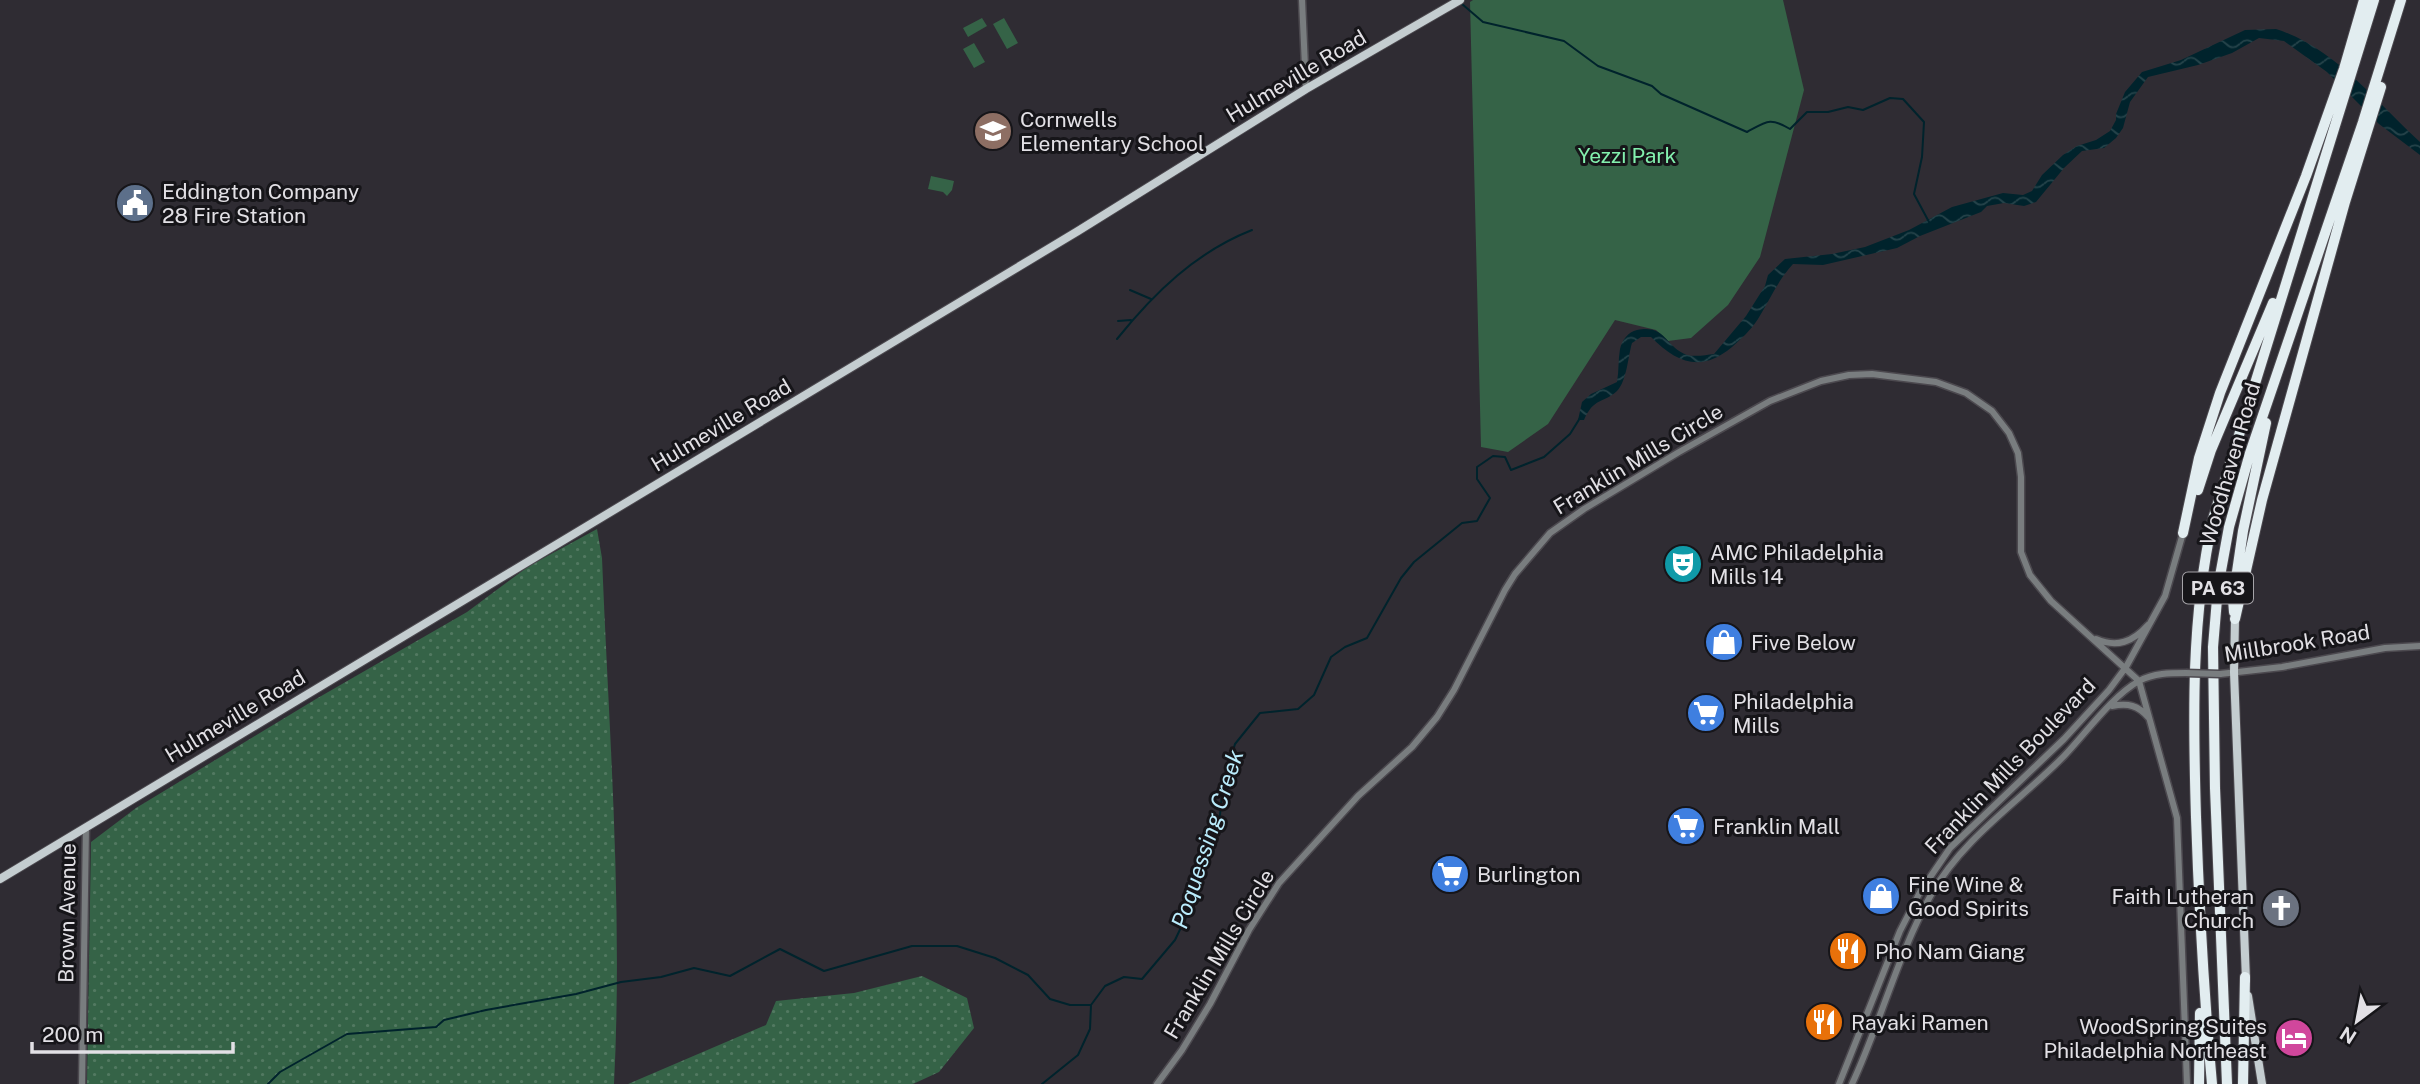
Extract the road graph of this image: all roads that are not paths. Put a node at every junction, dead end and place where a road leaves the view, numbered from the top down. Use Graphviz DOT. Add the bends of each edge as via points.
graph roads {
  1 [pos="1302,0"];
  2 [pos="1460,0"];
  3 [pos="2369,0"];
  4 [pos="2404,0"];
  5 [pos="2348,71"];
  6 [pos="1306,89"];
  7 [pos="2341,92"];
  8 [pos="2375,94"];
  9 [pos="2368,117"];
  10 [pos="2299,237"];
  11 [pos="2278,366"];
  12 [pos="2183,533"];
  13 [pos="2155,616"];
  14 [pos="2235,619"];
  15 [pos="2092,638"];
  16 [pos="2420,646"];
  17 [pos="2126,667"];
  18 [pos="2234,672"];
  19 [pos="2139,681"];
  20 [pos="2110,707"];
  21 [pos="2150,721"];
  22 [pos="86,827"];
  23 [pos="0,879"];
  24 [pos="2201,957"];
  25 [pos="2245,976"];
  26 [pos="82,1084"];
  27 [pos="1157,1084"];
  28 [pos="1839,1084"];
  29 [pos="1852,1084"];
  30 [pos="2187,1084"];
  31 [pos="2199,1084"];
  32 [pos="2212,1084"];
  33 [pos="2227,1084"];
  34 [pos="2244,1084"];
  35 [pos="2262,1084"];
  1 -- 6 [label="street"];
  2 -- 6 [label="main road, Hulmeville Road"];
  3 -- 5 [label="highway"];
  3 -- 5 [label="highway, Woodhaven Road / PA 63" via="2361,40"];
  4 -- 8 [label="highway"];
  4 -- 8 [label="highway, Woodhaven Road / PA 63"];
  5 -- 7 [label="highway, Woodhaven Road / PA 63"];
  6 -- 22 [label="main road, Hulmeville Road"];
  7 -- 10 [label="highway, Woodhaven Road / PA 63"];
  7 -- 12 [label="highway" via="2220,393 2199,458"];
  8 -- 9 [label="highway, Woodhaven Road / PA 63"];
  9 -- 11 [label="highway, Woodhaven Road / PA 63"];
  9 -- 14 [label="highway" via="2262,500"];
  10 -- 12 [label="highway" via="2211,450"];
  10 -- 24 [label="highway, Woodhaven Road / PA 63" via="2213,519 2200,584 2194,756"];
  11 -- 14 [label="highway" via="2243,531 2233,599"];
  11 -- 33 [label="highway, Woodhaven Road / PA 63" via="2229,527 2213,647"];
  12 -- 13 [label="street, Woodhaven Road"];
  13 -- 15 [label="street" via="2129,641 2111,644"];
  13 -- 17 [label="street, Woodhaven Road"];
  14 -- 18 [label="main road"];
  15 -- 17 [label="street, Franklin Mills Circle"];
  15 -- 27 [label="street, Franklin Mills Circle" via="2040,590 2024,563 2018,453 1992,411 1966,393 1936,382 1872,374 1821,381 1770,401 1550,533 1510,582 1437,717 1279,883 1215,996"];
  16 -- 18 [label="street, Millbrook Road"];
  17 -- 19 [label="street, Franklin Mills Circle"];
  17 -- 28 [label="street, Franklin Mills Boulevard" via="2064,739 1944,856 1900,931"];
  18 -- 19 [label="street, Millbrook Road, bridge" via="2159,674"];
  18 -- 25 [label="main road"];
  19 -- 20 [label="street, Franklin Mills Boulevard"];
  19 -- 21 [label="street"];
  20 -- 21 [label="street" via="2135,706"];
  20 -- 29 [label="street, Franklin Mills Boulevard" via="1948,868 1923,910"];
  21 -- 30 [label="street" via="2178,818"];
  22 -- 23 [label="main road, Hulmeville Road"];
  22 -- 26 [label="street, Brown Avenue"];
  24 -- 31 [label="highway"];
  24 -- 32 [label="highway, Woodhaven Road / PA 63"];
  25 -- 34 [label="highway"];
  25 -- 35 [label="main road"];
}
